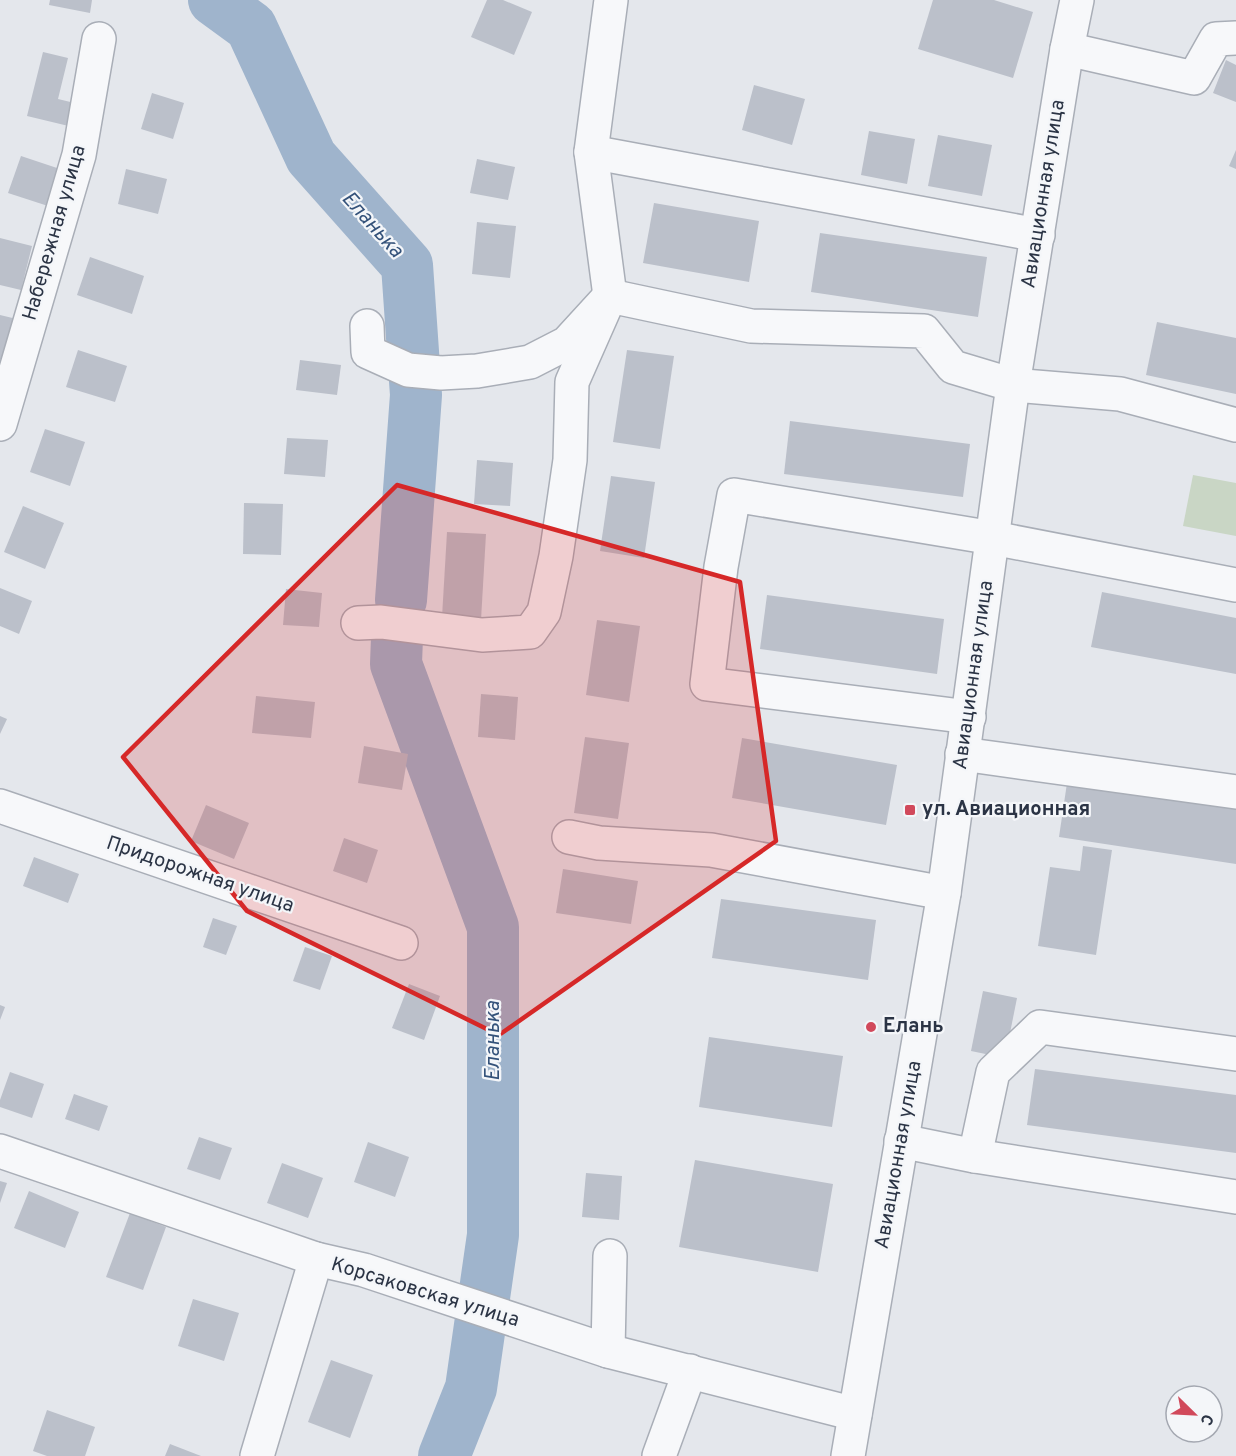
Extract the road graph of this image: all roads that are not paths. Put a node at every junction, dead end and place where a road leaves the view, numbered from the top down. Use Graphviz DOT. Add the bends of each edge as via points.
graph roads {
  1 [pos="611,0"];
  2 [pos="1077,0"];
  3 [pos="1236,38"];
  4 [pos="99,39"];
  5 [pos="1067,49"];
  6 [pos="591,152"];
  7 [pos="1038,235"];
  8 [pos="610,296"];
  9 [pos="367,326"];
  10 [pos="1013,385"];
  11 [pos="0,424"];
  12 [pos="1236,425"];
  13 [pos="993,538"];
  14 [pos="1236,585"];
  15 [pos="358,623"];
  16 [pos="969,717"];
  17 [pos="962,754"];
  18 [pos="1236,792"];
  19 [pos="0,806"];
  20 [pos="569,837"];
  21 [pos="944,893"];
  22 [pos="401,943"];
  23 [pos="1236,1054"];
  24 [pos="901,1141"];
  25 [pos="0,1151"];
  26 [pos="975,1156"];
  27 [pos="1236,1197"];
  28 [pos="610,1256"];
  29 [pos="316,1259"];
  30 [pos="608,1351"];
  31 [pos="690,1371"];
  32 [pos="855,1414"];
  33 [pos="257,1456"];
  34 [pos="659,1456"];
  35 [pos="848,1456"];
  1 -- 6 [label="street"];
  2 -- 5 [label="street, Авиационная улица"];
  3 -- 5 [label="street" via="1216,39 1194,78"];
  4 -- 11 [label="street, Набережная улица" via="79,155"];
  5 -- 7 [label="street, Авиационная улица"];
  6 -- 7 [label="street"];
  6 -- 8 [label="street"];
  7 -- 10 [label="street, Авиационная улица"];
  8 -- 9 [label="street" via="567,343 530,362 477,371 408,370 368,352"];
  8 -- 10 [label="street" via="751,326 924,331 953,367"];
  8 -- 15 [label="street" via="572,382 570,460 556,556 544,612 530,632 482,635 381,622"];
  10 -- 12 [label="street" via="1120,394"];
  10 -- 13 [label="street, Авиационная улица"];
  13 -- 14 [label="street"];
  13 -- 16 [label="street, Авиационная улица"];
  13 -- 16 [label="street" via="734,495 721,567 707,684"];
  16 -- 17 [label="street, Авиационная улица"];
  17 -- 18 [label="street"];
  17 -- 21 [label="street, Авиационная улица"];
  19 -- 22 [label="street, Придорожная улица"];
  20 -- 21 [label="street" via="599,843 711,850"];
  21 -- 24 [label="street, Авиационная улица"];
  23 -- 26 [label="street" via="1040,1027 993,1072"];
  24 -- 26 [label="street"];
  24 -- 32 [label="street, Авиационная улица"];
  25 -- 29 [label="street, Корсаковская улица"];
  26 -- 27 [label="street"];
  28 -- 30 [label="street"];
  29 -- 30 [label="street, Корсаковская улица" via="364,1270"];
  29 -- 33 [label="street"];
  30 -- 31 [label="street, Корсаковская улица"];
  31 -- 32 [label="street, Корсаковская улица"];
  31 -- 34 [label="street"];
  32 -- 35 [label="street, Авиационная улица"];
}
